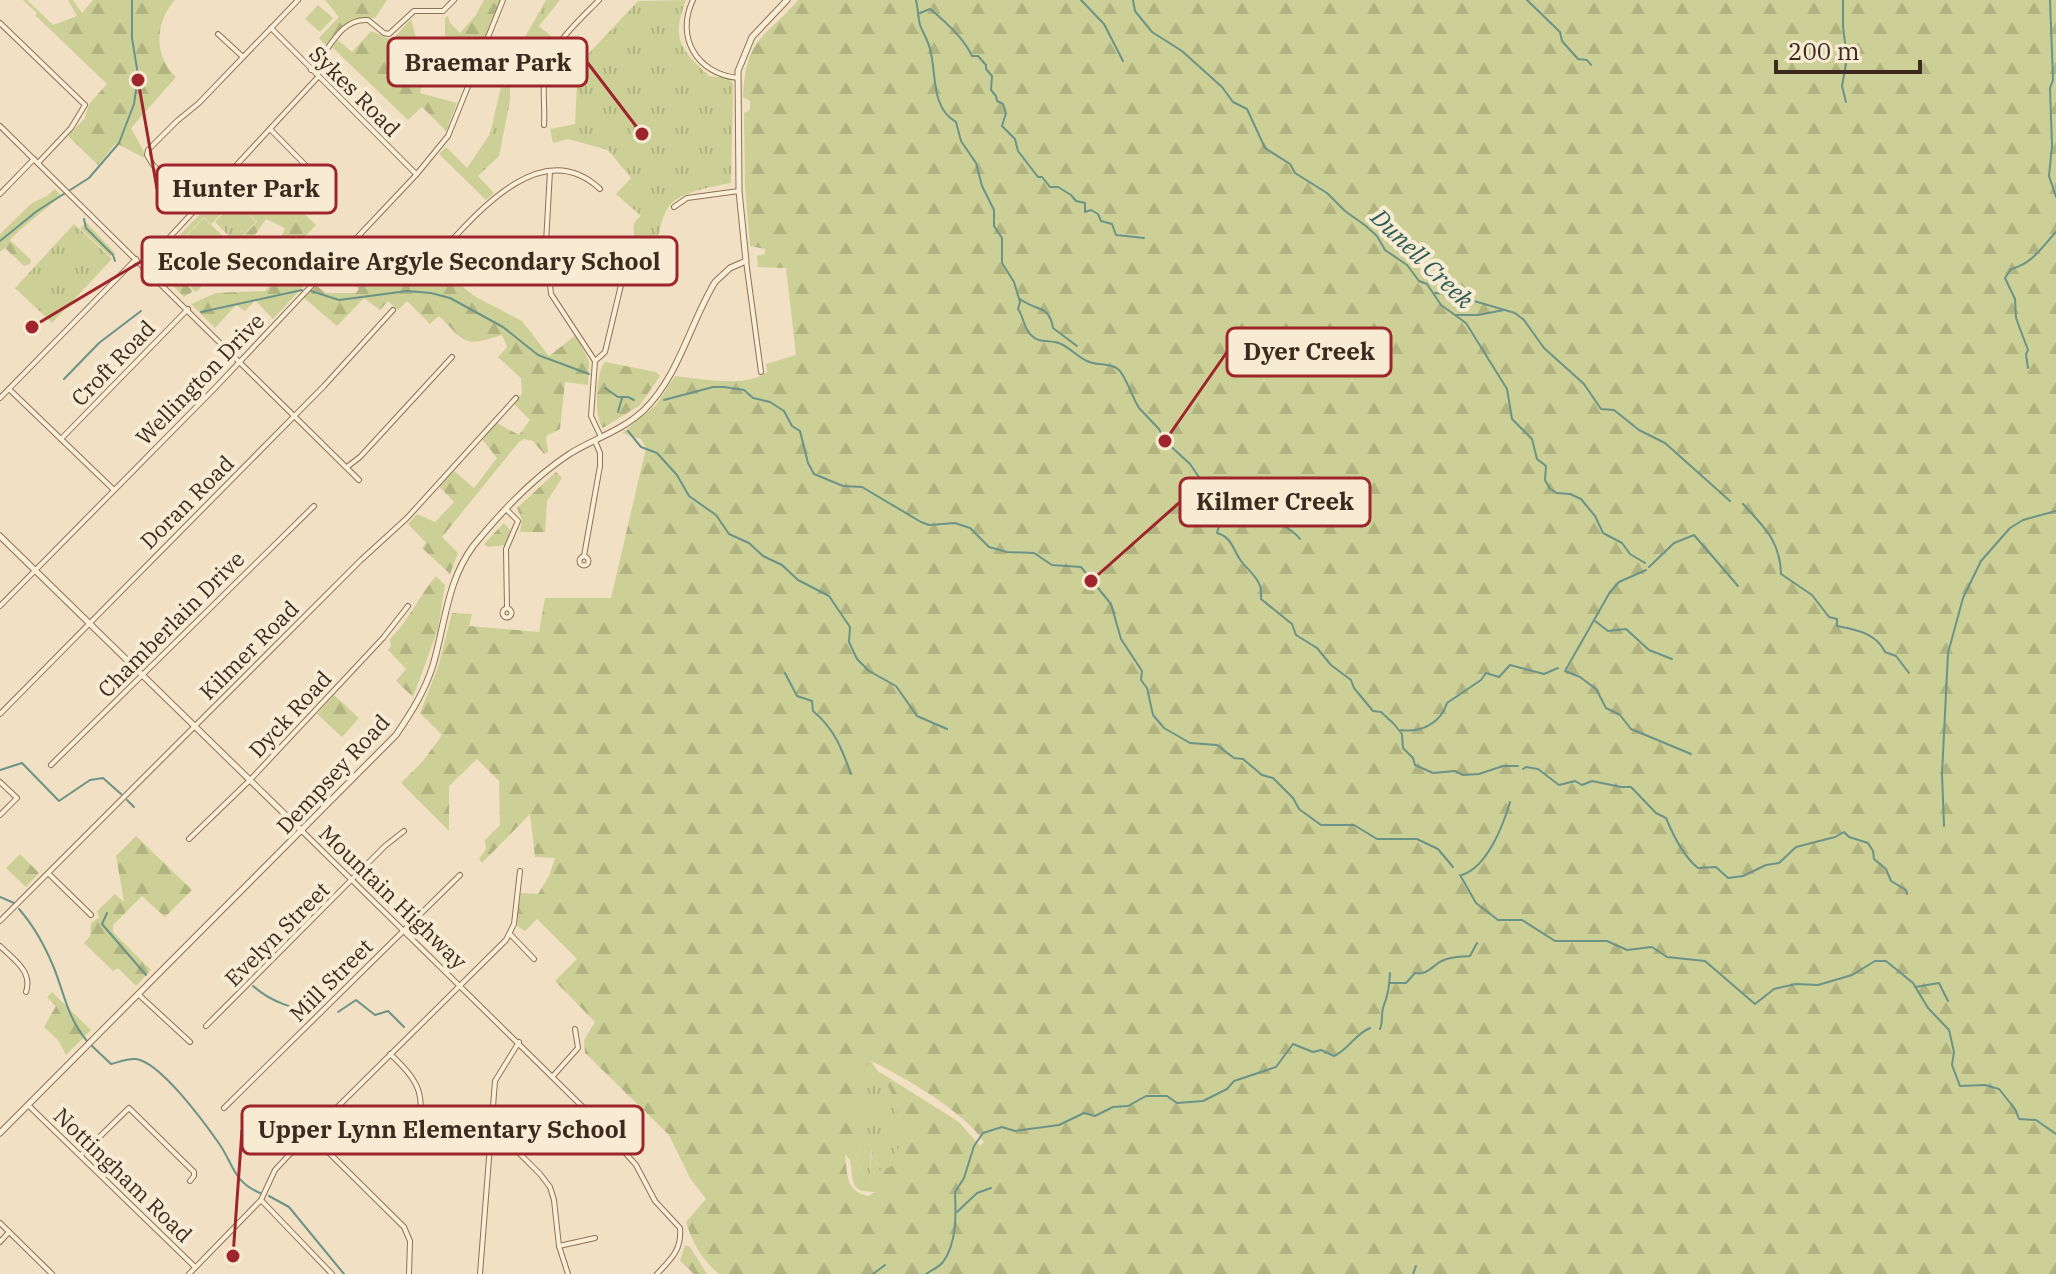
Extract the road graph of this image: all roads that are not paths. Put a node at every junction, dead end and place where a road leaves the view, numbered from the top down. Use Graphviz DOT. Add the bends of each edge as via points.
graph roads {
  1 [pos="298,0"];
  2 [pos="454,0"];
  3 [pos="503,0"];
  4 [pos="599,0"];
  5 [pos="693,0"];
  6 [pos="787,0"];
  7 [pos="0,23"];
  8 [pos="271,28"];
  9 [pos="218,34"];
  10 [pos="243,57"];
  11 [pos="311,70"];
  12 [pos="318,77"];
  13 [pos="738,78"];
  14 [pos="544,125"];
  15 [pos="0,126"];
  16 [pos="270,129"];
  17 [pos="36,161"];
  18 [pos="550,171"];
  19 [pos="416,175"];
  20 [pos="321,181"];
  21 [pos="600,189"];
  22 [pos="739,191"];
  23 [pos="0,194"];
  24 [pos="674,207"];
  25 [pos="197,209"];
  26 [pos="457,237"];
  27 [pos="136,259"];
  28 [pos="746,261"];
  29 [pos="626,264"];
  30 [pos="143,266"];
  31 [pos="420,275"];
  32 [pos="475,283"];
  33 [pos="188,309"];
  34 [pos="393,310"];
  35 [pos="452,357"];
  36 [pos="241,361"];
  37 [pos="595,361"];
  38 [pos="761,372"];
  39 [pos="9,389"];
  40 [pos="0,398"];
  41 [pos="516,398"];
  42 [pos="295,414"];
  43 [pos="61,439"];
  44 [pos="598,439"];
  45 [pos="347,467"];
  46 [pos="359,480"];
  47 [pos="114,491"];
  48 [pos="314,506"];
  49 [pos="507,510"];
  50 [pos="0,536"];
  51 [pos="584,556"];
  52 [pos="35,570"];
  53 [pos="0,606"];
  54 [pos="408,606"];
  55 [pos="507,608"];
  56 [pos="91,624"];
  57 [pos="142,674"];
  58 [pos="0,714"];
  59 [pos="195,725"];
  60 [pos="51,765"];
  61 [pos="250,780"];
  62 [pos="0,782"];
  63 [pos="0,815"];
  64 [pos="302,831"];
  65 [pos="404,831"];
  66 [pos="189,839"];
  67 [pos="520,871"];
  68 [pos="49,874"];
  69 [pos="460,875"];
  70 [pos="354,881"];
  71 [pos="91,915"];
  72 [pos="0,921"];
  73 [pos="404,930"];
  74 [pos="510,934"];
  75 [pos="0,946"];
  76 [pos="534,959"];
  77 [pos="461,985"];
  78 [pos="26,992"];
  79 [pos="138,994"];
  80 [pos="206,1026"];
  81 [pos="575,1029"];
  82 [pos="190,1042"];
  83 [pos="519,1042"];
  84 [pos="390,1054"];
  85 [pos="552,1076"];
  86 [pos="28,1105"];
  87 [pos="224,1108"];
  88 [pos="0,1133"];
  89 [pos="310,1134"];
  90 [pos="490,1135"];
  91 [pos="418,1144"];
  92 [pos="80,1156"];
  93 [pos="190,1181"];
  94 [pos="261,1200"];
  95 [pos="0,1223"];
  96 [pos="9,1232"];
  97 [pos="595,1238"];
  98 [pos="0,1242"];
  99 [pos="559,1246"];
  100 [pos="195,1267"];
  101 [pos="52,1274"];
  102 [pos="189,1274"];
  103 [pos="332,1274"];
  104 [pos="409,1274"];
  105 [pos="480,1274"];
  106 [pos="568,1274"];
  107 [pos="657,1274"];
  1 -- 8 [label="street"];
  2 -- 11 [label="street" via="443,11 414,11 389,34 368,20 354,21"];
  3 -- 19 [label="street, Wellington Drive" via="448,136"];
  4 -- 14 [label="street" via="550,58 544,79"];
  5 -- 13 [label="street" via="685,18 692,51 719,75"];
  6 -- 13 [label="street" via="747,46"];
  7 -- 17 [label="street" via="85,105 71,128"];
  8 -- 10 [label="street"];
  8 -- 11 [label="street, Sykes Road"];
  9 -- 10 [label="street"];
  10 -- 25 [label="street" via="148,150 153,165"];
  11 -- 12 [label="street, Sykes Road"];
  12 -- 16 [label="street"];
  12 -- 19 [label="street, Sykes Road"];
  13 -- 22 [label="street"];
  15 -- 17 [label="street"];
  16 -- 20 [label="street"];
  16 -- 25 [label="street"];
  17 -- 23 [label="street"];
  17 -- 27 [label="street"];
  18 -- 21 [label="street" via="583,174"];
  18 -- 26 [label="street" via="512,184"];
  18 -- 37 [label="street" via="546,243 551,294"];
  19 -- 36 [label="street, Wellington Drive"];
  22 -- 24 [label="street" via="687,198"];
  22 -- 28 [label="street"];
  25 -- 30 [label="street"];
  26 -- 31 [label="street"];
  26 -- 32 [label="street" via="477,256"];
  27 -- 30 [label="street"];
  27 -- 39 [label="street"];
  28 -- 38 [label="street"];
  28 -- 44 [label="street, Dempsey Road" via="715,282 654,399"];
  29 -- 37 [label="street" via="605,352"];
  30 -- 33 [label="street"];
  33 -- 36 [label="street"];
  33 -- 43 [label="street, Croft Road"];
  34 -- 42 [label="street, Doran Road"];
  35 -- 45 [label="street"];
  36 -- 42 [label="street"];
  36 -- 47 [label="street, Wellington Drive"];
  37 -- 44 [label="street" via="591,416"];
  39 -- 40 [label="street"];
  39 -- 43 [label="street"];
  41 -- 59 [label="street, Kilmer Road" via="407,518"];
  42 -- 45 [label="street"];
  42 -- 56 [label="street, Doran Road"];
  43 -- 47 [label="street"];
  44 -- 49 [label="street, Dempsey Road" via="550,468"];
  44 -- 51 [label="street" via="600,466"];
  45 -- 46 [label="street"];
  47 -- 52 [label="street, Wellington Drive"];
  48 -- 57 [label="street, Chamberlain Drive"];
  49 -- 55 [label="street" via="518,521 506,549"];
  49 -- 64 [label="street, Dempsey Road" via="456,575 428,679 412,711 385,747"];
  50 -- 52 [label="street, Mountain Highway"];
  52 -- 53 [label="street, Wellington Drive"];
  52 -- 56 [label="street, Mountain Highway"];
  54 -- 61 [label="street, Dyck Road"];
  56 -- 57 [label="street, Mountain Highway"];
  56 -- 58 [label="street, Doran Road"];
  57 -- 59 [label="street, Mountain Highway"];
  57 -- 60 [label="street, Chamberlain Drive"];
  59 -- 61 [label="street, Mountain Highway"];
  59 -- 68 [label="street, Kilmer Road"];
  61 -- 64 [label="street, Mountain Highway"];
  61 -- 66 [label="street, Dyck Road"];
  62 -- 63 [label="street" via="17,798"];
  64 -- 70 [label="street, Mountain Highway"];
  64 -- 79 [label="street, Dempsey Road"];
  65 -- 70 [label="street, Evelyn Street"];
  67 -- 74 [label="street"];
  68 -- 71 [label="street"];
  68 -- 72 [label="street, Kilmer Road"];
  69 -- 73 [label="street, Mill Street"];
  70 -- 73 [label="street, Mountain Highway"];
  70 -- 80 [label="street, Evelyn Street"];
  73 -- 77 [label="street, Mountain Highway"];
  73 -- 87 [label="street, Mill Street"];
  74 -- 76 [label="street"];
  74 -- 77 [label="street"];
  75 -- 78 [label="street" via="25,972"];
  77 -- 83 [label="street, Mountain Highway"];
  77 -- 84 [label="street"];
  79 -- 82 [label="street"];
  79 -- 86 [label="street, Dempsey Road"];
  81 -- 85 [label="street" via="578,1048"];
  83 -- 85 [label="street, Mountain Highway"];
  83 -- 90 [label="street" via="495,1081"];
  84 -- 89 [label="street"];
  84 -- 91 [label="street" via="411,1074 419,1091"];
  85 -- 107 [label="street, Mountain Highway" via="636,1165 655,1201 680,1228 676,1254"];
  86 -- 88 [label="street, Dempsey Road"];
  86 -- 92 [label="street, Nottingham Road"];
  89 -- 94 [label="street" via="275,1170"];
  89 -- 104 [label="street" via="404,1227 410,1241"];
  90 -- 99 [label="street" via="508,1142 545,1180 554,1200"];
  90 -- 105 [label="street"];
  92 -- 93 [label="street" via="129,1108 194,1172"];
  92 -- 100 [label="street, Nottingham Road"];
  94 -- 100 [label="street"];
  94 -- 103 [label="street"];
  95 -- 96 [label="street"];
  96 -- 98 [label="street"];
  96 -- 101 [label="street"];
  97 -- 99 [label="street"];
  99 -- 106 [label="street"];
  100 -- 102 [label="street"];
}
